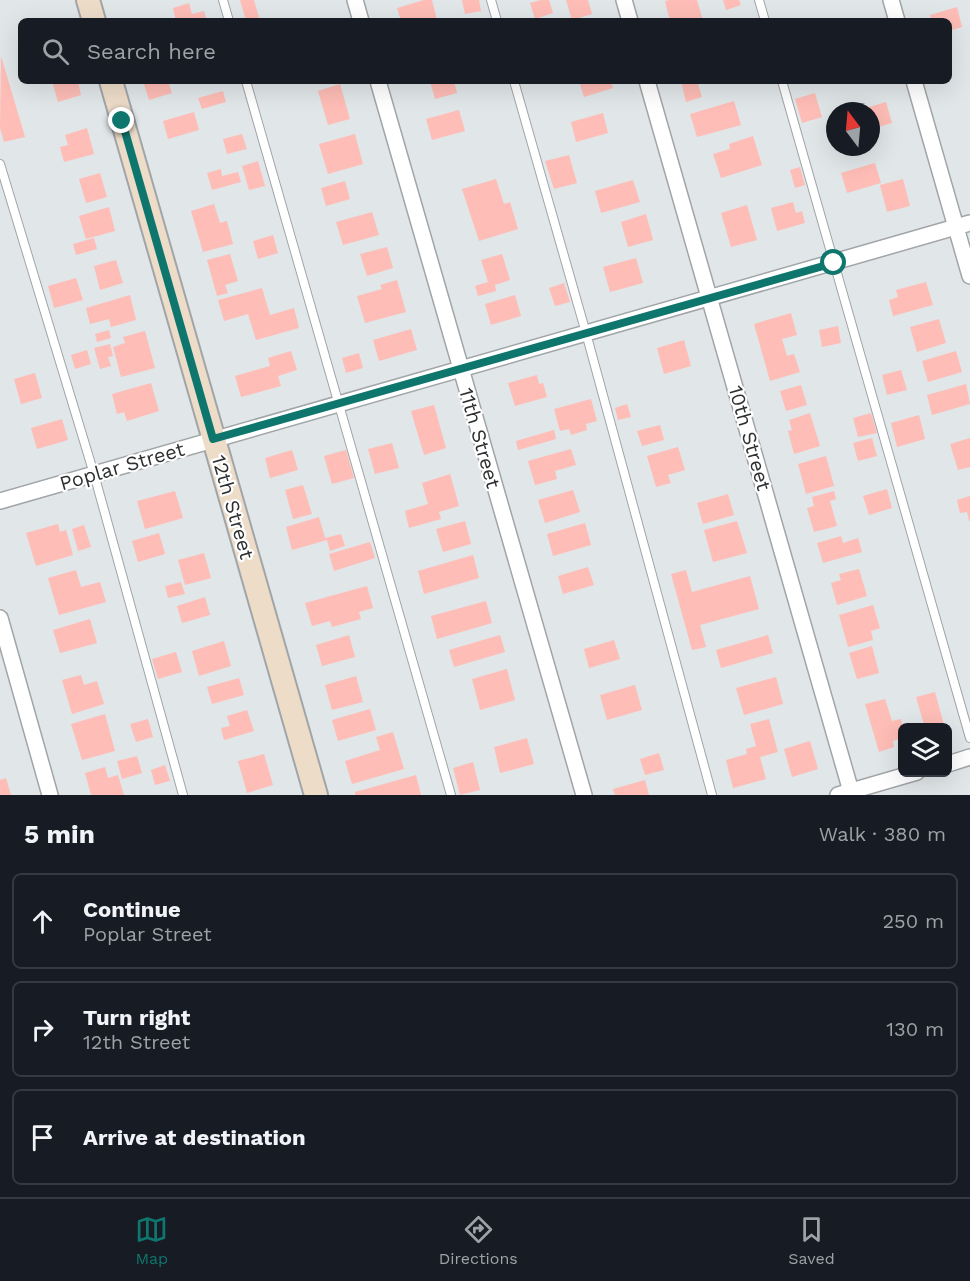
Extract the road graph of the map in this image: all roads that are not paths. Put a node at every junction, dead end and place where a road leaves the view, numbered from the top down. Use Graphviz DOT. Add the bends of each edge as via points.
graph roads {
  1 [pos="88,0"];
  2 [pos="223,0"];
  3 [pos="355,0"];
  4 [pos="491,0"];
  5 [pos="624,0"];
  6 [pos="759,0"];
  7 [pos="891,0"];
  8 [pos="93,18"];
  9 [pos="228,18"];
  10 [pos="360,18"];
  11 [pos="496,18"];
  12 [pos="629,18"];
  13 [pos="764,18"];
  14 [pos="896,18"];
  15 [pos="112,84"];
  16 [pos="247,84"];
  17 [pos="379,84"];
  18 [pos="515,84"];
  19 [pos="648,84"];
  20 [pos="783,84"];
  21 [pos="916,84"];
  22 [pos="0,164"];
  23 [pos="963,225"];
  24 [pos="834,263"];
  25 [pos="970,276"];
  26 [pos="710,299"];
  27 [pos="586,333"];
  28 [pos="460,368"];
  29 [pos="338,403"];
  30 [pos="213,439"];
  31 [pos="94,474"];
  32 [pos="0,501"];
  33 [pos="0,618"];
  34 [pos="970,738"];
  35 [pos="970,758"];
  36 [pos="952,763"];
  37 [pos="901,777"];
  38 [pos="847,794"];
  39 [pos="50,795"];
  40 [pos="183,795"];
  41 [pos="316,795"];
  42 [pos="451,795"];
  43 [pos="584,795"];
  44 [pos="712,795"];
  1 -- 8 [label="street"];
  2 -- 9 [label="lane"];
  3 -- 10 [label="street"];
  4 -- 11 [label="lane"];
  5 -- 12 [label="street"];
  6 -- 13 [label="lane"];
  7 -- 14 [label="street"];
  15 -- 30 [label="street, 12th Street"];
  16 -- 29 [label="lane"];
  17 -- 28 [label="street, 11th Street"];
  18 -- 27 [label="lane"];
  19 -- 26 [label="street, 10th Street"];
  20 -- 24 [label="lane"];
  21 -- 23 [label="street"];
  22 -- 31 [label="lane"];
  23 -- 24 [label="street, Poplar Street"];
  23 -- 25 [label="street"];
  24 -- 26 [label="street, Poplar Street"];
  24 -- 34 [label="lane"];
  26 -- 27 [label="street, Poplar Street"];
  26 -- 38 [label="street, 10th Street"];
  27 -- 28 [label="street, Poplar Street"];
  27 -- 44 [label="lane"];
  28 -- 29 [label="street, Poplar Street"];
  28 -- 43 [label="street, 11th Street"];
  29 -- 30 [label="street, Poplar Street"];
  29 -- 42 [label="lane"];
  30 -- 31 [label="street, Poplar Street"];
  30 -- 41 [label="street, 12th Street"];
  31 -- 32 [label="street, Poplar Street"];
  31 -- 40 [label="lane"];
  33 -- 39 [label="street"];
  35 -- 36 [label="street"];
  37 -- 38 [label="street"];
}
